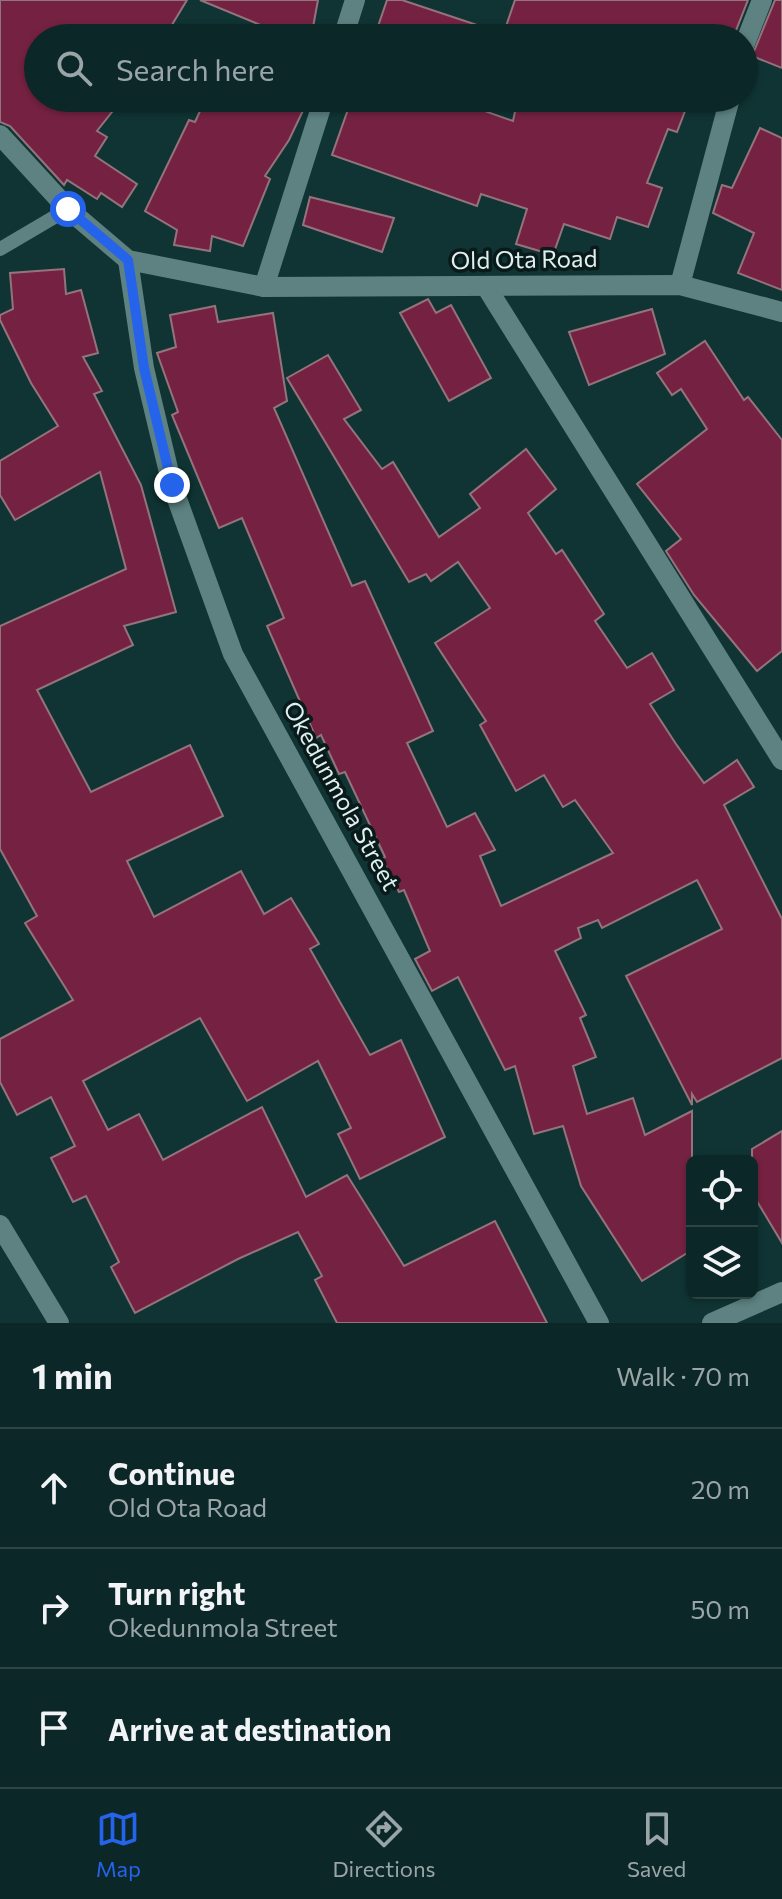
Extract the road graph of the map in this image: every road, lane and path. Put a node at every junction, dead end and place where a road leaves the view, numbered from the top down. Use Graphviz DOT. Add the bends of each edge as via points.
graph roads {
  1 [pos="355,0"];
  2 [pos="762,0"];
  3 [pos="347,24"];
  4 [pos="753,24"];
  5 [pos="320,112"];
  6 [pos="726,112"];
  7 [pos="0,135"];
  8 [pos="68,209"];
  9 [pos="0,249"];
  10 [pos="128,260"];
  11 [pos="680,285"];
  12 [pos="264,287"];
  13 [pos="487,288"];
  14 [pos="782,312"];
  15 [pos="782,760"];
  16 [pos="0,1225"];
  17 [pos="782,1292"];
  18 [pos="59,1323"];
  19 [pos="599,1323"];
  20 [pos="712,1323"];
  1 -- 3 [label="street"];
  2 -- 4 [label="street"];
  5 -- 12 [label="street"];
  6 -- 11 [label="street"];
  7 -- 8 [label="street"];
  8 -- 9 [label="lane"];
  8 -- 10 [label="street"];
  10 -- 12 [label="street, Old Ota Road"];
  10 -- 19 [label="street, Okedunmola Street" via="144,368 172,485 233,654"];
  11 -- 13 [label="street, Old Ota Road"];
  11 -- 14 [label="street, Old Ota Road"];
  12 -- 13 [label="street, Old Ota Road"];
  13 -- 15 [label="street"];
  16 -- 18 [label="street"];
  17 -- 20 [label="street"];
}
